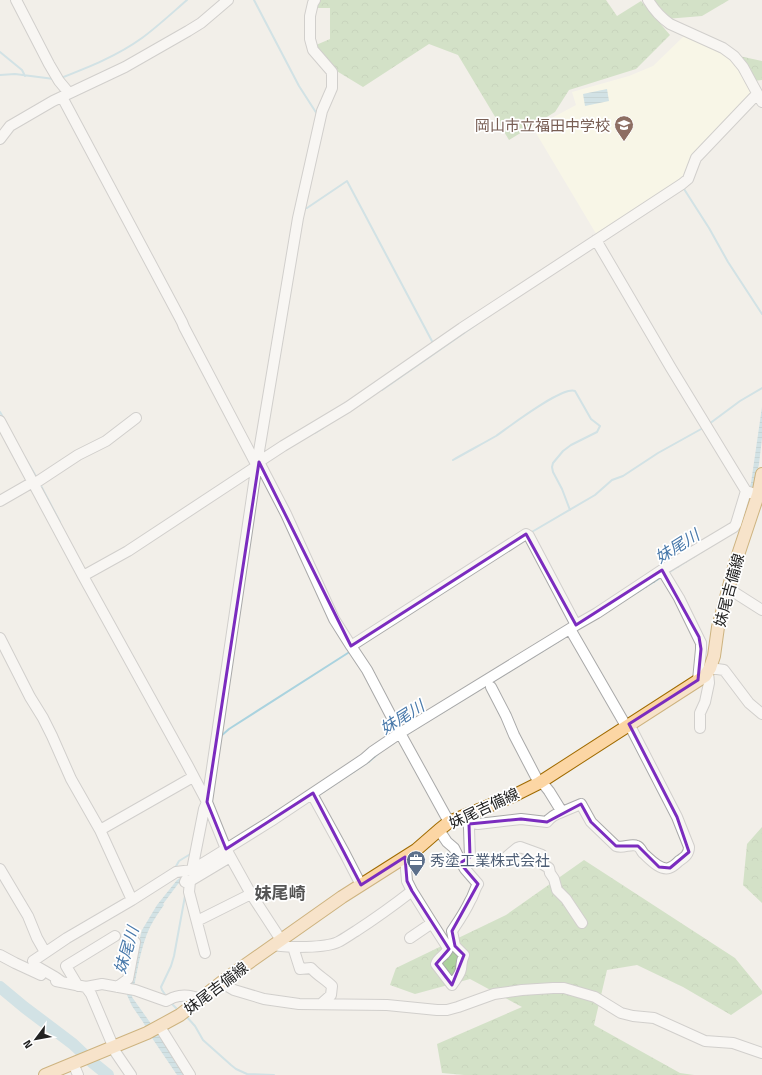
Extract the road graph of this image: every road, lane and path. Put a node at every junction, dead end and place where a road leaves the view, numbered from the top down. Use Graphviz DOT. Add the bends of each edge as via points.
graph roads {
  1 [pos="16,0"];
  2 [pos="228,0"];
  3 [pos="315,0"];
  4 [pos="648,0"];
  5 [pos="66,95"];
  6 [pos="760,98"];
  7 [pos="0,139"];
  8 [pos="598,243"];
  9 [pos="136,418"];
  10 [pos="0,420"];
  11 [pos="258,464"];
  12 [pos="762,474"];
  13 [pos="36,482"];
  14 [pos="751,493"];
  15 [pos="0,501"];
  16 [pos="664,572"];
  17 [pos="86,575"];
  18 [pos="729,589"];
  19 [pos="762,610"];
  20 [pos="573,630"];
  21 [pos="0,638"];
  22 [pos="352,648"];
  23 [pos="709,670"];
  24 [pos="698,680"];
  25 [pos="491,687"];
  26 [pos="762,714"];
  27 [pos="627,725"];
  28 [pos="700,728"];
  29 [pos="401,735"];
  30 [pos="193,777"];
  31 [pos="540,782"];
  32 [pos="313,796"];
  33 [pos="204,798"];
  34 [pos="562,812"];
  35 [pos="466,819"];
  36 [pos="449,822"];
  37 [pos="101,830"];
  38 [pos="439,830"];
  39 [pos="229,853"];
  40 [pos="405,857"];
  41 [pos="466,860"];
  42 [pos="0,870"];
  43 [pos="188,875"];
  44 [pos="361,885"];
  45 [pos="412,891"];
  46 [pos="251,894"];
  47 [pos="131,898"];
  48 [pos="197,921"];
  49 [pos="582,923"];
  50 [pos="432,924"];
  51 [pos="115,936"];
  52 [pos="410,938"];
  53 [pos="135,942"];
  54 [pos="277,942"];
  55 [pos="293,947"];
  56 [pos="45,952"];
  57 [pos="205,953"];
  58 [pos="0,954"];
  59 [pos="227,978"];
  60 [pos="62,982"];
  61 [pos="82,986"];
  62 [pos="126,988"];
  63 [pos="201,999"];
  64 [pos="321,1004"];
  65 [pos="154,1030"];
  66 [pos="114,1047"];
  67 [pos="762,1053"];
  68 [pos="76,1062"];
  69 [pos="46,1075"];
  70 [pos="78,1075"];
  71 [pos="131,1075"];
  72 [pos="190,1075"];
  1 -- 5 [label="street"];
  2 -- 5 [label="street" via="188,31 125,67"];
  3 -- 11 [label="street" via="310,16 310,39 313,50 332,72 332,88 322,112 298,218"];
  4 -- 6 [label="street" via="656,12 670,24 723,48 734,56"];
  5 -- 7 [label="street" via="10,126"];
  5 -- 11 [label="street"];
  6 -- 8 [label="street" via="696,158 688,179"];
  8 -- 11 [label="street" via="462,328 348,407"];
  8 -- 14 [label="street" via="706,426"];
  9 -- 13 [label="street" via="106,441 78,455"];
  10 -- 13 [label="street"];
  11 -- 17 [label="street" via="128,551"];
  11 -- 22 [label="street" via="286,514 329,608"];
  11 -- 33 [label="street"];
  12 -- 14 [label="main road, 妹尾吉備線"];
  13 -- 15 [label="street"];
  13 -- 17 [label="street"];
  14 -- 16 [label="street" via="734,527"];
  14 -- 18 [label="main road, 妹尾吉備線"];
  16 -- 20 [label="street"];
  16 -- 24 [label="street" via="701,643"];
  17 -- 30 [label="street"];
  18 -- 19 [label="street"];
  18 -- 23 [label="main road, 妹尾吉備線"];
  20 -- 22 [label="street" via="528,536"];
  20 -- 27 [label="street"];
  20 -- 29 [label="street"];
  21 -- 37 [label="street" via="43,718 71,779"];
  22 -- 29 [label="street" via="368,670"];
  23 -- 24 [label="main road, 妹尾吉備線"];
  23 -- 26 [label="street" via="724,670 749,703"];
  23 -- 28 [label="street" via="709,683 700,713"];
  24 -- 27 [label="main road, 妹尾吉備線"];
  25 -- 31 [label="street"];
  27 -- 31 [label="main road, 妹尾吉備線"];
  27 -- 34 [label="street" via="679,823 689,852 670,868 665,869 659,867 638,846 616,846 591,822 581,804"];
  29 -- 32 [label="street" via="372,752"];
  29 -- 36 [label="street"];
  30 -- 33 [label="street"];
  30 -- 37 [label="street"];
  31 -- 34 [label="street"];
  31 -- 35 [label="main road, 妹尾吉備線"];
  32 -- 39 [label="street"];
  32 -- 44 [label="street"];
  33 -- 39 [label="street"];
  33 -- 43 [label="street"];
  34 -- 35 [label="street" via="547,822 521,819 478,824"];
  35 -- 36 [label="main road, 妹尾吉備線"];
  35 -- 41 [label="street" via="469,828"];
  36 -- 38 [label="main road, 妹尾吉備線"];
  37 -- 47 [label="street"];
  38 -- 40 [label="main road, 妹尾吉備線"];
  38 -- 41 [label="street" via="447,842"];
  39 -- 43 [label="street"];
  39 -- 46 [label="street"];
  40 -- 44 [label="main road, 妹尾吉備線"];
  40 -- 45 [label="street"];
  41 -- 49 [label="street" via="483,862 504,859 520,847 542,855 544,865 549,868 557,890 571,905"];
  41 -- 50 [label="street" via="465,869 478,884 466,910 452,931 455,946 464,955 458,977 452,985 436,964 448,948"];
  42 -- 56 [label="street" via="28,916"];
  43 -- 47 [label="street" via="176,872"];
  43 -- 48 [label="street" via="189,892"];
  44 -- 54 [label="main road, 妹尾吉備線"];
  45 -- 50 [label="street"];
  45 -- 55 [label="street" via="338,942"];
  46 -- 48 [label="street"];
  46 -- 54 [label="street"];
  47 -- 56 [label="street"];
  48 -- 57 [label="street"];
  50 -- 52 [label="street"];
  51 -- 61 [label="street" via="66,966"];
  53 -- 62 [label="street"];
  54 -- 55 [label="street" via="282,947"];
  54 -- 59 [label="main road, 妹尾吉備線"];
  55 -- 64 [label="street" via="300,969 311,968 332,986 331,995"];
  56 -- 60 [label="street" via="33,961 36,966"];
  58 -- 60 [label="street" via="15,963"];
  59 -- 63 [label="main road, 妹尾吉備線"];
  59 -- 64 [label="street" via="229,988 264,999"];
  60 -- 61 [label="street"];
  61 -- 62 [label="street" via="102,984"];
  61 -- 66 [label="street" via="91,994"];
  62 -- 63 [label="street" via="169,1000 185,995"];
  63 -- 65 [label="main road, 妹尾吉備線"];
  64 -- 67 [label="street" via="387,1005 447,1010 494,994 564,988 595,998 621,1013 654,1018 705,1041 733,1043"];
  65 -- 66 [label="main road, 妹尾吉備線"];
  65 -- 72 [label="street"];
  66 -- 68 [label="main road, 妹尾吉備線"];
  66 -- 71 [label="street"];
  68 -- 69 [label="main road, 妹尾吉備線"];
  68 -- 70 [label="street"];
}
